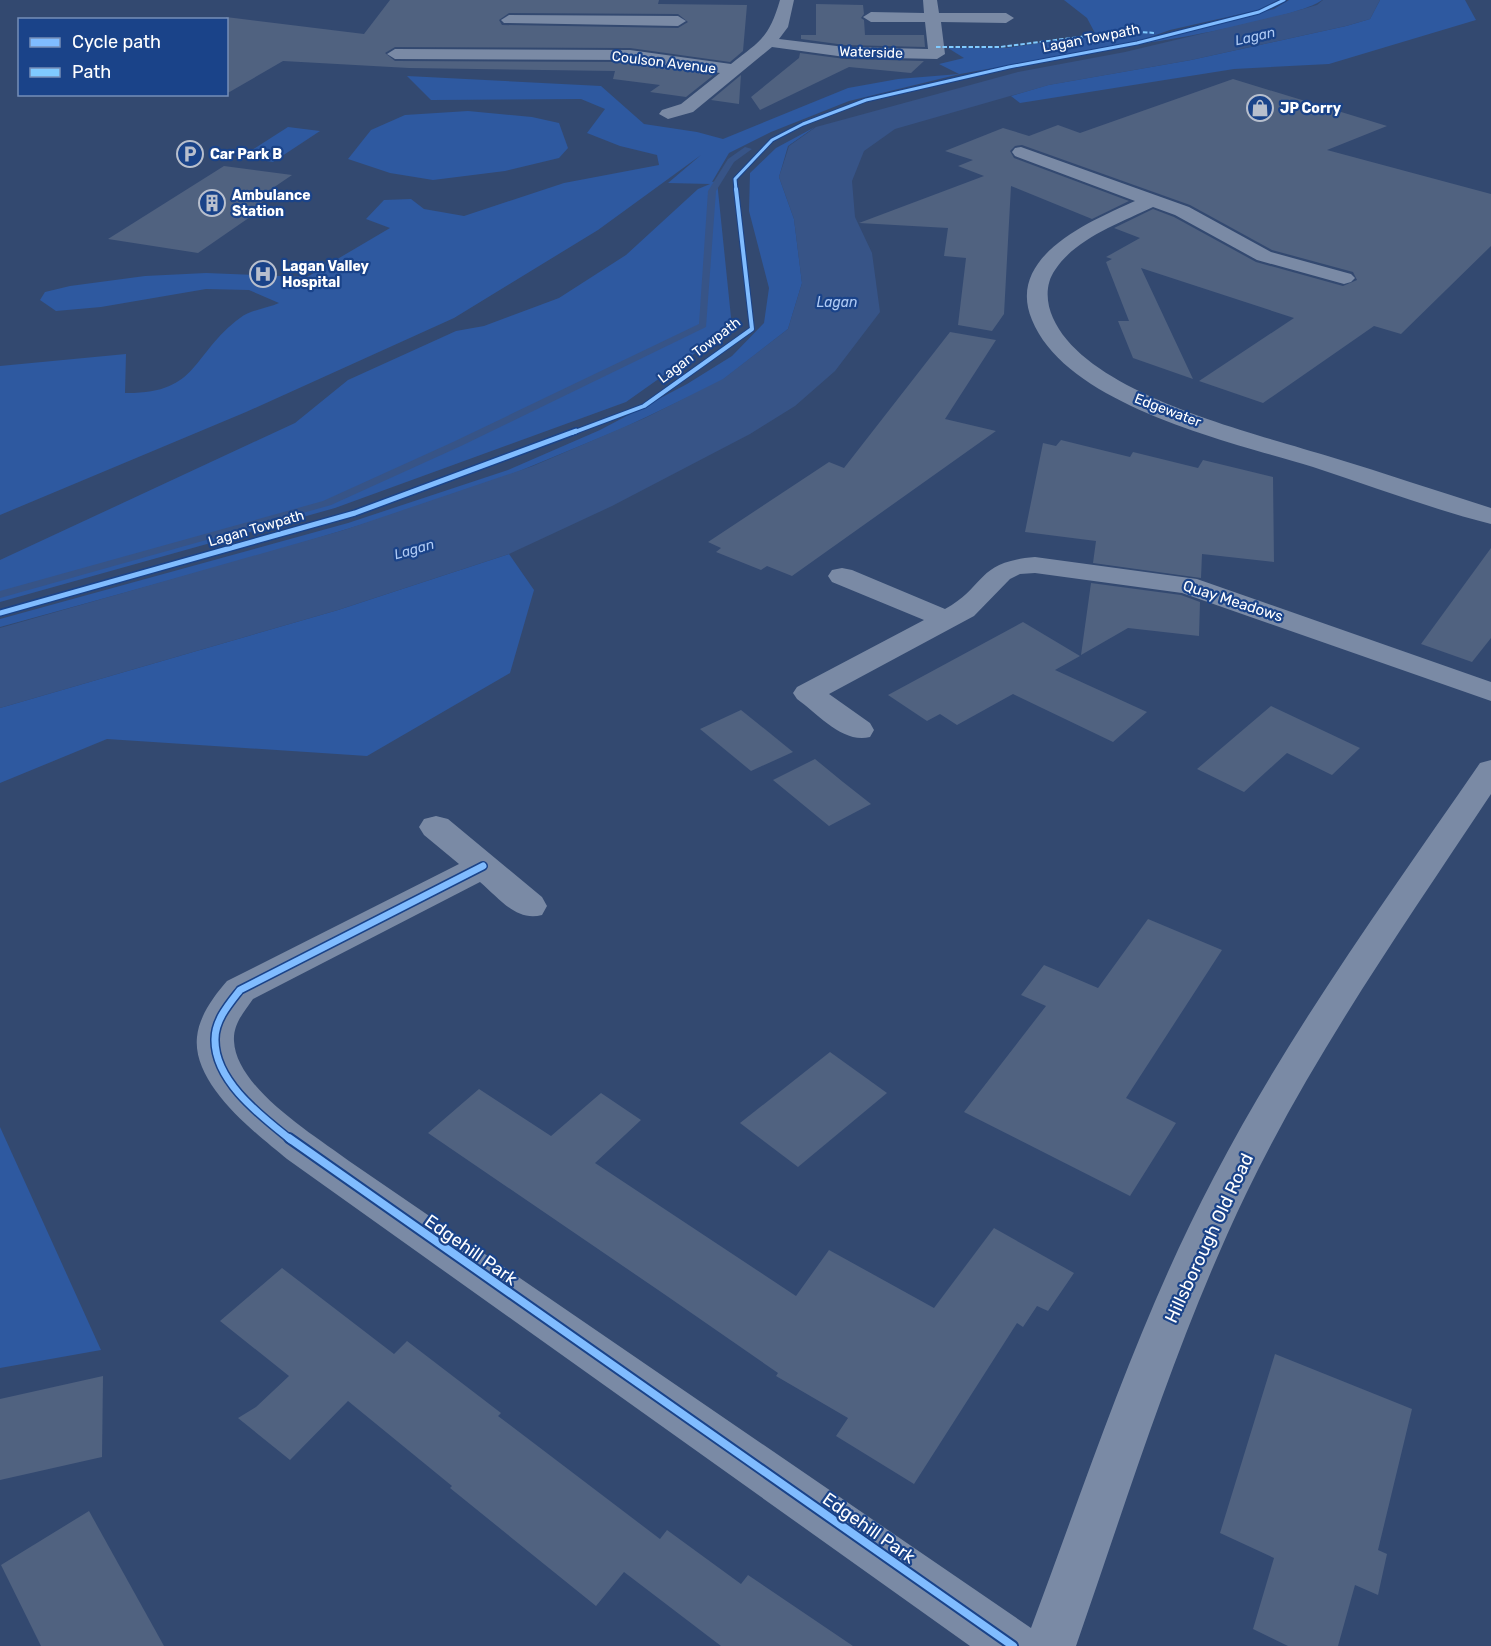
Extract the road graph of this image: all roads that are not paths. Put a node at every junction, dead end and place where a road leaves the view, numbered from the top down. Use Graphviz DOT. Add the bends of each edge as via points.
graph roads {
  1 [pos="787,0"];
  2 [pos="930,0"];
  3 [pos="871,17"];
  4 [pos="932,17"];
  5 [pos="1006,18"];
  6 [pos="509,20"];
  7 [pos="568,20"];
  8 [pos="678,21"];
  9 [pos="769,42"];
  10 [pos="395,54"];
  11 [pos="557,55"];
  12 [pos="735,70"];
  13 [pos="668,114"];
  14 [pos="1021,152"];
  15 [pos="1150,201"];
  16 [pos="1344,278"];
  17 [pos="1491,516"];
  18 [pos="842,576"];
  19 [pos="948,620"];
  20 [pos="1491,693"];
  21 [pos="859,730"];
  22 [pos="1491,770"];
  23 [pos="436,827"];
  24 [pos="483,866"];
  25 [pos="530,906"];
  26 [pos="1013,1646"];
  27 [pos="1050,1646"];
  1 -- 9 [label="street" via="780,27"];
  2 -- 4 [label="street, Waterside"];
  3 -- 4 [label="street"];
  4 -- 5 [label="street"];
  4 -- 9 [label="street, Waterside" via="937,54 845,52"];
  6 -- 7 [label="street"];
  7 -- 8 [label="street"];
  7 -- 11 [label="street"];
  9 -- 12 [label="street"];
  10 -- 11 [label="street, Coulson Avenue"];
  11 -- 12 [label="street, Coulson Avenue" via="630,55"];
  12 -- 13 [label="street" via="687,108"];
  14 -- 15 [label="street"];
  15 -- 16 [label="street" via="1182,211 1264,256"];
  15 -- 17 [label="street, Edgewater" via="1083,235 1046,266 1037,291 1038,308 1054,343 1094,375 1137,399"];
  18 -- 19 [label="street"];
  19 -- 20 [label="street, Quay Meadows" via="978,600 999,572 1014,566 1187,585"];
  19 -- 21 [label="street, Quay Meadows" via="808,693"];
  22 -- 27 [label="street, Hillsborough Old Road" via="1358,969 1228,1189 1158,1347"];
  23 -- 24 [label="street"];
  24 -- 25 [label="street"];
  24 -- 26 [label="street, Edgehill Park" via="240,990 222,1012 214,1040 219,1068 252,1106 334,1173"];
}
